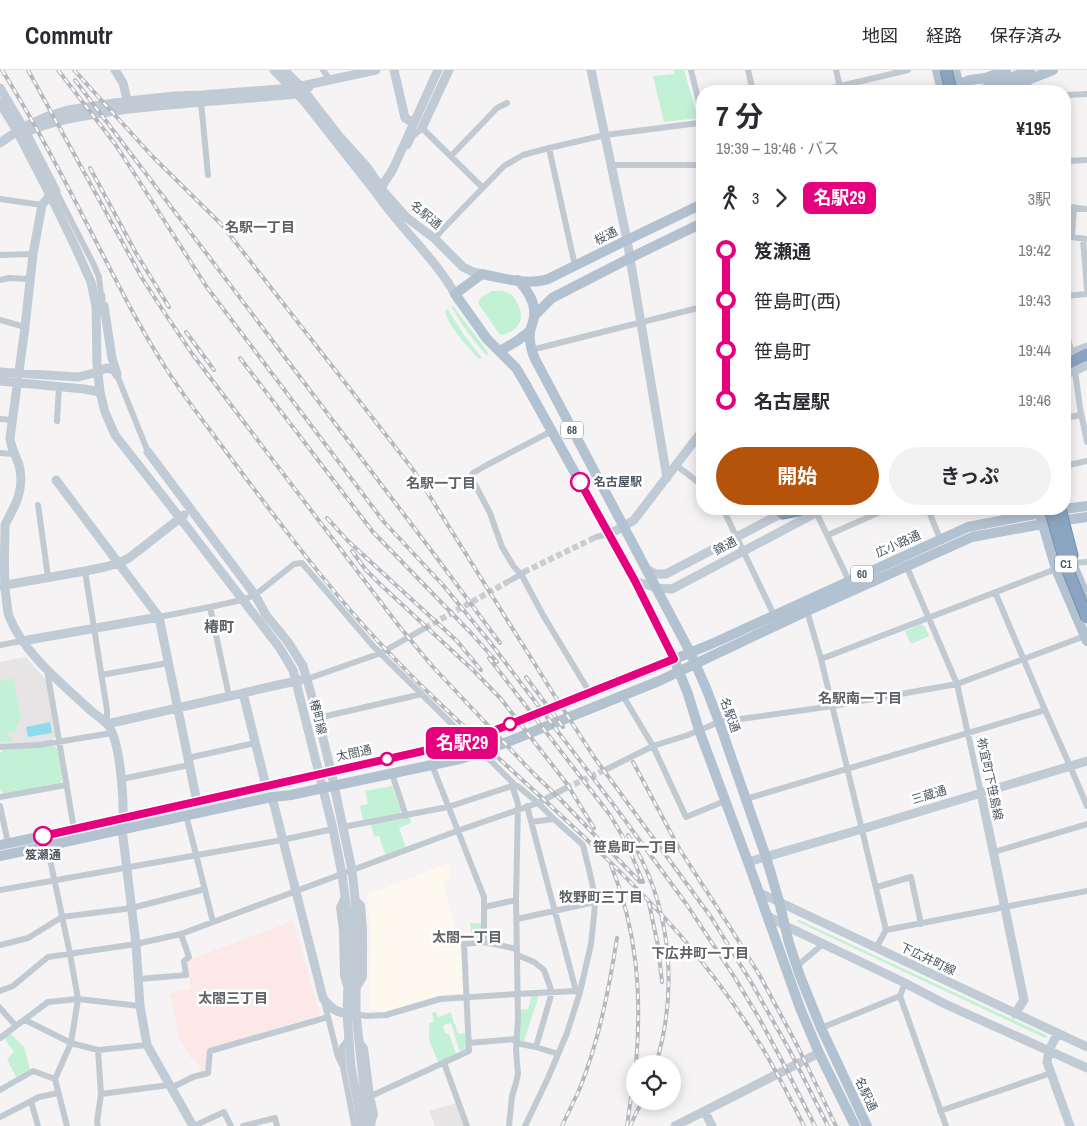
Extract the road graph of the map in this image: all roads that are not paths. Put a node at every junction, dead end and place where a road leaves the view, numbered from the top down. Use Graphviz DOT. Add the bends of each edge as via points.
graph roads {
  1 [pos="115,70"];
  2 [pos="274,70"];
  3 [pos="284,70"];
  4 [pos="323,70"];
  5 [pos="376,70"];
  6 [pos="394,70"];
  7 [pos="438,70"];
  8 [pos="449,70"];
  9 [pos="591,70"];
  10 [pos="691,70"];
  11 [pos="748,70"];
  12 [pos="836,70"];
  13 [pos="908,70"];
  14 [pos="938,70"];
  15 [pos="946,70"];
  16 [pos="955,70"];
  17 [pos="983,70"];
  18 [pos="1006,70"];
  19 [pos="1053,70"];
  20 [pos="1028,74"];
  21 [pos="330,80"];
  22 [pos="970,80"];
  23 [pos="752,85"];
  24 [pos="839,85"];
  25 [pos="854,85"];
  26 [pos="941,85"];
  27 [pos="954,85"];
  28 [pos="956,85"];
  29 [pos="962,85"];
  30 [pos="994,85"];
  31 [pos="1010,85"];
  32 [pos="0,88"];
  33 [pos="299,90"];
  34 [pos="696,91"];
  35 [pos="1086,94"];
  36 [pos="1071,95"];
  37 [pos="201,102"];
  38 [pos="1087,102"];
  39 [pos="0,103"];
  40 [pos="507,103"];
  41 [pos="128,105"];
  42 [pos="696,123"];
  43 [pos="418,126"];
  44 [pos="21,131"];
  45 [pos="605,135"];
  46 [pos="2,141"];
  47 [pos="549,148"];
  48 [pos="451,156"];
  49 [pos="1087,160"];
  50 [pos="1071,161"];
  51 [pos="611,165"];
  52 [pos="696,165"];
  53 [pos="208,174"];
  54 [pos="483,188"];
  55 [pos="381,191"];
  56 [pos="53,193"];
  57 [pos="0,199"];
  58 [pos="42,205"];
  59 [pos="1071,205"];
  60 [pos="696,207"];
  61 [pos="1087,208"];
  62 [pos="696,226"];
  63 [pos="1071,236"];
  64 [pos="435,239"];
  65 [pos="1085,239"];
  66 [pos="627,240"];
  67 [pos="33,254"];
  68 [pos="0,255"];
  69 [pos="630,258"];
  70 [pos="574,266"];
  71 [pos="482,274"];
  72 [pos="30,279"];
  73 [pos="0,280"];
  74 [pos="518,280"];
  75 [pos="1087,289"];
  76 [pos="455,294"];
  77 [pos="1087,294"];
  78 [pos="1071,295"];
  79 [pos="101,296"];
  80 [pos="696,308"];
  81 [pos="535,314"];
  82 [pos="0,320"];
  83 [pos="641,322"];
  84 [pos="25,327"];
  85 [pos="530,330"];
  86 [pos="1087,347"];
  87 [pos="531,350"];
  88 [pos="500,351"];
  89 [pos="1087,354"];
  90 [pos="1071,355"];
  91 [pos="1087,365"];
  92 [pos="1071,367"];
  93 [pos="1071,368"];
  94 [pos="1071,371"];
  95 [pos="0,372"];
  96 [pos="98,372"];
  97 [pos="117,375"];
  98 [pos="18,378"];
  99 [pos="0,381"];
  100 [pos="59,386"];
  101 [pos="84,388"];
  102 [pos="100,392"];
  103 [pos="1084,407"];
  104 [pos="1082,415"];
  105 [pos="1071,417"];
  106 [pos="0,420"];
  107 [pos="12,420"];
  108 [pos="57,422"];
  109 [pos="552,430"];
  110 [pos="696,439"];
  111 [pos="1087,442"];
  112 [pos="148,452"];
  113 [pos="0,453"];
  114 [pos="14,454"];
  115 [pos="1087,461"];
  116 [pos="1071,465"];
  117 [pos="677,466"];
  118 [pos="667,478"];
  119 [pos="56,480"];
  120 [pos="696,480"];
  121 [pos="38,505"];
  122 [pos="1087,506"];
  123 [pos="1071,508"];
  124 [pos="191,510"];
  125 [pos="1071,514"];
  126 [pos="726,515"];
  127 [pos="778,515"];
  128 [pos="812,515"];
  129 [pos="821,515"];
  130 [pos="873,515"];
  131 [pos="930,515"];
  132 [pos="1030,515"];
  133 [pos="1049,515"];
  134 [pos="1049,515"];
  135 [pos="1052,515"];
  136 [pos="1087,517"];
  137 [pos="180,518"];
  138 [pos="1043,524"];
  139 [pos="623,527"];
  140 [pos="609,534"];
  141 [pos="828,535"];
  142 [pos="596,537"];
  143 [pos="737,537"];
  144 [pos="940,539"];
  145 [pos="743,550"];
  146 [pos="904,561"];
  147 [pos="1087,562"];
  148 [pos="119,563"];
  149 [pos="1065,567"];
  150 [pos="646,569"];
  151 [pos="85,571"];
  152 [pos="522,573"];
  153 [pos="48,577"];
  154 [pos="511,580"];
  155 [pos="849,580"];
  156 [pos="635,581"];
  157 [pos="2,586"];
  158 [pos="656,588"];
  159 [pos="854,590"];
  160 [pos="995,592"];
  161 [pos="255,595"];
  162 [pos="1087,599"];
  163 [pos="242,600"];
  164 [pos="210,607"];
  165 [pos="807,611"];
  166 [pos="774,615"];
  167 [pos="4,616"];
  168 [pos="159,617"];
  169 [pos="929,617"];
  170 [pos="1087,618"];
  171 [pos="94,628"];
  172 [pos="425,628"];
  173 [pos="1086,639"];
  174 [pos="22,641"];
  175 [pos="0,645"];
  176 [pos="690,652"];
  177 [pos="381,653"];
  178 [pos="674,659"];
  179 [pos="821,659"];
  180 [pos="1024,659"];
  181 [pos="168,663"];
  182 [pos="696,664"];
  183 [pos="47,669"];
  184 [pos="680,672"];
  185 [pos="101,675"];
  186 [pos="307,679"];
  187 [pos="296,681"];
  188 [pos="957,684"];
  189 [pos="243,693"];
  190 [pos="590,693"];
  191 [pos="422,694"];
  192 [pos="229,696"];
  193 [pos="623,696"];
  194 [pos="833,706"];
  195 [pos="178,708"];
  196 [pos="1045,710"];
  197 [pos="318,718"];
  198 [pos="719,722"];
  199 [pos="108,724"];
  200 [pos="699,730"];
  201 [pos="112,733"];
  202 [pos="967,733"];
  203 [pos="468,741"];
  204 [pos="59,742"];
  205 [pos="255,743"];
  206 [pos="653,746"];
  207 [pos="0,747"];
  208 [pos="480,753"];
  209 [pos="1087,761"];
  210 [pos="189,762"];
  211 [pos="432,765"];
  212 [pos="1070,766"];
  213 [pos="607,769"];
  214 [pos="848,769"];
  215 [pos="331,771"];
  216 [pos="320,774"];
  217 [pos="392,774"];
  218 [pos="122,779"];
  219 [pos="66,785"];
  220 [pos="515,785"];
  221 [pos="266,786"];
  222 [pos="334,786"];
  223 [pos="323,788"];
  224 [pos="566,788"];
  225 [pos="981,793"];
  226 [pos="0,797"];
  227 [pos="272,797"];
  228 [pos="746,799"];
  229 [pos="725,801"];
  230 [pos="197,802"];
  231 [pos="538,803"];
  232 [pos="0,806"];
  233 [pos="527,806"];
  234 [pos="1087,806"];
  235 [pos="448,807"];
  236 [pos="518,810"];
  237 [pos="186,815"];
  238 [pos="406,816"];
  239 [pos="124,818"];
  240 [pos="554,819"];
  241 [pos="531,822"];
  242 [pos="1087,824"];
  243 [pos="343,827"];
  244 [pos="74,829"];
  245 [pos="122,829"];
  246 [pos="333,829"];
  247 [pos="862,829"];
  248 [pos="457,830"];
  249 [pos="282,840"];
  250 [pos="4,844"];
  251 [pos="47,846"];
  252 [pos="994,852"];
  253 [pos="196,855"];
  254 [pos="0,856"];
  255 [pos="766,857"];
  256 [pos="748,862"];
  257 [pos="127,867"];
  258 [pos="352,870"];
  259 [pos="342,874"];
  260 [pos="54,880"];
  261 [pos="877,887"];
  262 [pos="205,889"];
  263 [pos="0,890"];
  264 [pos="296,891"];
  265 [pos="1087,891"];
  266 [pos="758,892"];
  267 [pos="516,900"];
  268 [pos="779,901"];
  269 [pos="595,902"];
  270 [pos="484,907"];
  271 [pos="1005,907"];
  272 [pos="132,908"];
  273 [pos="555,911"];
  274 [pos="766,915"];
  275 [pos="62,917"];
  276 [pos="517,920"];
  277 [pos="213,922"];
  278 [pos="921,924"];
  279 [pos="786,926"];
  280 [pos="886,930"];
  281 [pos="181,934"];
  282 [pos="484,942"];
  283 [pos="136,944"];
  284 [pos="823,944"];
  285 [pos="0,945"];
  286 [pos="876,948"];
  287 [pos="517,952"];
  288 [pos="70,954"];
  289 [pos="797,966"];
  290 [pos="139,979"];
  291 [pos="905,983"];
  292 [pos="0,990"];
  293 [pos="352,990"];
  294 [pos="552,992"];
  295 [pos="578,992"];
  296 [pos="517,994"];
  297 [pos="900,996"];
  298 [pos="466,997"];
  299 [pos="323,998"];
  300 [pos="78,999"];
  301 [pos="140,1006"];
  302 [pos="0,1008"];
  303 [pos="352,1014"];
  304 [pos="1015,1014"];
  305 [pos="328,1017"];
  306 [pos="25,1020"];
  307 [pos="16,1026"];
  308 [pos="821,1028"];
  309 [pos="1058,1033"];
  310 [pos="0,1038"];
  311 [pos="353,1038"];
  312 [pos="516,1041"];
  313 [pos="71,1043"];
  314 [pos="468,1043"];
  315 [pos="147,1045"];
  316 [pos="536,1047"];
  317 [pos="1087,1047"];
  318 [pos="98,1050"];
  319 [pos="1049,1050"];
  320 [pos="819,1053"];
  321 [pos="558,1054"];
  322 [pos="444,1063"];
  323 [pos="343,1067"];
  324 [pos="1087,1068"];
  325 [pos="1050,1073"];
  326 [pos="55,1079"];
  327 [pos="170,1086"];
  328 [pos="0,1090"];
  329 [pos="58,1093"];
  330 [pos="101,1094"];
  331 [pos="371,1096"];
  332 [pos="31,1101"];
  333 [pos="940,1111"];
  334 [pos="705,1112"];
  335 [pos="0,1117"];
  336 [pos="38,1126"];
  337 [pos="67,1126"];
  338 [pos="98,1126"];
  339 [pos="193,1126"];
  340 [pos="231,1126"];
  341 [pos="246,1126"];
  342 [pos="277,1126"];
  343 [pos="357,1126"];
  344 [pos="371,1126"];
  345 [pos="467,1126"];
  346 [pos="509,1126"];
  347 [pos="524,1126"];
  348 [pos="675,1126"];
  349 [pos="712,1126"];
  350 [pos="855,1126"];
  351 [pos="867,1126"];
  352 [pos="946,1126"];
  353 [pos="1070,1126"];
  1 -- 41 [label="street" via="123,84"];
  2 -- 33 [label="street, 名駅通"];
  3 -- 33 [label="street, 名駅通"];
  4 -- 21 [label="street"];
  5 -- 21 [label="street"];
  6 -- 43 [label="street" via="405,118"];
  7 -- 43 [label="street"];
  8 -- 43 [label="street"];
  9 -- 45 [label="street"];
  10 -- 34 [label="street"];
  11 -- 23 [label="street"];
  12 -- 24 [label="street"];
  13 -- 25 [label="street"];
  14 -- 26 [label="main road"];
  15 -- 27 [label="highway, bridge"];
  16 -- 28 [label="main road"];
  17 -- 22 [label="main road"];
  18 -- 22 [label="main road"];
  19 -- 20 [label="main road"];
  20 -- 30 [label="main road"];
  20 -- 31 [label="main road"];
  21 -- 33 [label="street"];
  22 -- 29 [label="main road"];
  32 -- 44 [label="street"];
  33 -- 37 [label="street"];
  33 -- 41 [label="street" via="175,96"];
  33 -- 55 [label="street, 名駅通"];
  35 -- 36 [label="street"];
  35 -- 38 [label="street"];
  37 -- 41 [label="street"];
  37 -- 53 [label="street"];
  39 -- 44 [label="street"];
  40 -- 48 [label="street" via="497,108"];
  41 -- 44 [label="street" via="68,110 48,116"];
  42 -- 45 [label="street"];
  43 -- 48 [label="street"];
  43 -- 55 [label="street"];
  44 -- 46 [label="street"];
  44 -- 56 [label="street"];
  45 -- 47 [label="street"];
  45 -- 51 [label="street"];
  47 -- 54 [label="street" via="523,155 504,166"];
  47 -- 70 [label="street"];
  48 -- 54 [label="street"];
  49 -- 50 [label="street"];
  51 -- 52 [label="street"];
  51 -- 66 [label="street"];
  54 -- 64 [label="street"];
  55 -- 64 [label="street, 名駅通" via="406,217"];
  55 -- 76 [label="street, 名駅通" via="384,205 432,260"];
  56 -- 58 [label="street"];
  56 -- 79 [label="street" via="93,263 99,277"];
  56 -- 96 [label="street" via="92,288 97,321"];
  57 -- 58 [label="street"];
  58 -- 67 [label="street"];
  59 -- 61 [label="street"];
  60 -- 66 [label="main road, 桜通"];
  62 -- 69 [label="main road"];
  63 -- 65 [label="street"];
  64 -- 71 [label="street, 名駅通" via="463,267"];
  65 -- 75 [label="street"];
  66 -- 69 [label="street"];
  66 -- 70 [label="main road, 桜通"];
  67 -- 68 [label="street"];
  67 -- 72 [label="street"];
  69 -- 81 [label="main road" via="552,298"];
  69 -- 83 [label="street"];
  70 -- 74 [label="main road, 桜通" via="542,282"];
  71 -- 74 [label="main road, 名駅通"];
  71 -- 76 [label="main road"];
  72 -- 73 [label="street"];
  72 -- 84 [label="street"];
  74 -- 81 [label="main road" via="530,295"];
  76 -- 88 [label="main road, 名駅通 / 68"];
  77 -- 78 [label="street"];
  79 -- 96 [label="street" via="101,364"];
  79 -- 97 [label="street"];
  80 -- 83 [label="street"];
  81 -- 85 [label="main road, 名駅通 / 68"];
  82 -- 84 [label="street"];
  83 -- 87 [label="street"];
  83 -- 118 [label="street"];
  84 -- 98 [label="street"];
  85 -- 87 [label="main road, 名駅通 / 68"];
  85 -- 88 [label="main road"];
  86 -- 90 [label="street"];
  87 -- 139 [label="main road, 名駅通 / 68"];
  88 -- 109 [label="main road, 名駅通 / 68" via="520,374"];
  89 -- 92 [label="highway"];
  91 -- 93 [label="street"];
  94 -- 103 [label="street"];
  95 -- 98 [label="street"];
  96 -- 97 [label="street" via="110,369"];
  96 -- 98 [label="street" via="78,377"];
  96 -- 101 [label="street" via="92,386"];
  96 -- 102 [label="street, 椿町線"];
  97 -- 112 [label="street, 椿町線"];
  98 -- 99 [label="street"];
  98 -- 100 [label="street"];
  98 -- 107 [label="street"];
  100 -- 101 [label="street"];
  100 -- 108 [label="street"];
  101 -- 102 [label="street"];
  102 -- 137 [label="street, 椿町線" via="105,412 122,446"];
  103 -- 104 [label="street"];
  104 -- 105 [label="street"];
  104 -- 111 [label="street"];
  106 -- 107 [label="street"];
  107 -- 114 [label="street" via="10,438"];
  109 -- 140 [label="main road, 名駅通 / 68"];
  109 -- 152 [label="street" via="471,477 490,513 502,547 514,567"];
  110 -- 117 [label="street"];
  112 -- 124 [label="street, 椿町線"];
  113 -- 114 [label="street"];
  114 -- 157 [label="street" via="21,477 20,492 5,525"];
  115 -- 116 [label="street"];
  117 -- 118 [label="street"];
  117 -- 120 [label="street"];
  118 -- 139 [label="street" via="634,520"];
  119 -- 148 [label="street"];
  121 -- 153 [label="street"];
  122 -- 123 [label="main road, 広小路通 / 60"];
  124 -- 137 [label="street"];
  124 -- 161 [label="street, 椿町線"];
  125 -- 136 [label="main road, 広小路通 / 60"];
  126 -- 143 [label="street"];
  127 -- 143 [label="street, 錦通"];
  128 -- 145 [label="street, 錦通"];
  129 -- 141 [label="street"];
  130 -- 141 [label="street"];
  131 -- 144 [label="street"];
  132 -- 144 [label="main road, 広小路通 / 60" via="968,527"];
  133 -- 138 [label="main road"];
  134 -- 138 [label="main road, 広小路通 / 60"];
  135 -- 149 [label="highway, C1, bridge"];
  137 -- 148 [label="street"];
  137 -- 163 [label="street, 椿町線"];
  138 -- 146 [label="main road, 広小路通 / 60" via="972,537"];
  138 -- 149 [label="main road"];
  139 -- 140 [label="street"];
  139 -- 150 [label="main road, 名駅通 / 68"];
  140 -- 142 [label="street"];
  140 -- 156 [label="main road, 名駅通 / 68"];
  141 -- 155 [label="street"];
  143 -- 145 [label="street"];
  143 -- 150 [label="street, 錦通" via="666,574"];
  144 -- 146 [label="main road, 広小路通 / 60"];
  145 -- 158 [label="street, 錦通" via="672,588"];
  145 -- 166 [label="street"];
  146 -- 155 [label="main road, 広小路通 / 60"];
  146 -- 159 [label="main road, 広小路通 / 60"];
  146 -- 169 [label="street, 祢宜町下笹島線"];
  147 -- 149 [label="street"];
  148 -- 151 [label="street"];
  148 -- 168 [label="street"];
  149 -- 160 [label="street"];
  149 -- 162 [label="main road"];
  149 -- 170 [label="highway, C1, bridge"];
  149 -- 173 [label="main road"];
  150 -- 158 [label="main road, 名駅通 / 68"];
  151 -- 153 [label="street"];
  151 -- 171 [label="street"];
  152 -- 154 [label="street"];
  152 -- 190 [label="street"];
  153 -- 157 [label="street"];
  155 -- 159 [label="street"];
  155 -- 166 [label="main road, 広小路通 / 60"];
  156 -- 158 [label="street, 錦通"];
  156 -- 178 [label="main road, 名駅通 / 68"];
  157 -- 167 [label="street"];
  158 -- 176 [label="main road, 名駅通 / 68"];
  159 -- 165 [label="main road, 広小路通 / 60"];
  160 -- 169 [label="street"];
  160 -- 180 [label="street"];
  161 -- 163 [label="street"];
  161 -- 177 [label="street" via="294,564 302,563"];
  161 -- 186 [label="street, 椿町線" via="303,666"];
  163 -- 164 [label="street"];
  163 -- 187 [label="street, 椿町線" via="279,647"];
  164 -- 168 [label="street"];
  164 -- 192 [label="street"];
  165 -- 179 [label="street"];
  165 -- 182 [label="main road, 広小路通 / 60"];
  166 -- 176 [label="main road, 広小路通 / 60"];
  167 -- 174 [label="street"];
  168 -- 171 [label="street"];
  168 -- 181 [label="street"];
  169 -- 179 [label="street"];
  169 -- 188 [label="street, 祢宜町下笹島線"];
  171 -- 174 [label="street"];
  171 -- 185 [label="street"];
  172 -- 177 [label="street"];
  173 -- 180 [label="street"];
  174 -- 175 [label="street"];
  174 -- 183 [label="street"];
  176 -- 178 [label="main road, 広小路通 / 60"];
  176 -- 182 [label="main road, 名駅通 / 68"];
  177 -- 186 [label="street"];
  177 -- 191 [label="street"];
  178 -- 184 [label="main road, 名駅通"];
  178 -- 190 [label="main road, 太閤通"];
  179 -- 194 [label="street"];
  180 -- 188 [label="street"];
  180 -- 196 [label="street"];
  181 -- 185 [label="street"];
  181 -- 195 [label="street"];
  182 -- 184 [label="main road"];
  182 -- 198 [label="main road, 名駅通"];
  183 -- 199 [label="street"];
  183 -- 204 [label="street"];
  184 -- 193 [label="main road"];
  184 -- 200 [label="main road, 名駅通"];
  185 -- 199 [label="street"];
  186 -- 187 [label="street"];
  186 -- 197 [label="street, 椿町線"];
  187 -- 189 [label="street"];
  187 -- 216 [label="street, 椿町線"];
  188 -- 194 [label="street"];
  188 -- 202 [label="street, 祢宜町下笹島線"];
  189 -- 192 [label="street"];
  189 -- 205 [label="street"];
  190 -- 203 [label="main road, 太閤通"];
  191 -- 197 [label="street"];
  191 -- 203 [label="street"];
  192 -- 195 [label="street"];
  193 -- 206 [label="street"];
  193 -- 208 [label="main road"];
  194 -- 198 [label="street"];
  194 -- 214 [label="street"];
  195 -- 199 [label="street"];
  195 -- 210 [label="street"];
  196 -- 202 [label="street"];
  196 -- 212 [label="street"];
  197 -- 215 [label="street, 椿町線"];
  198 -- 200 [label="street"];
  198 -- 228 [label="main road, 名駅通"];
  199 -- 201 [label="street"];
  200 -- 206 [label="street"];
  200 -- 229 [label="main road, 名駅通"];
  201 -- 204 [label="street"];
  201 -- 218 [label="street"];
  202 -- 214 [label="street"];
  202 -- 225 [label="street, 祢宜町下笹島線"];
  203 -- 215 [label="main road, 太閤通"];
  204 -- 207 [label="street"];
  204 -- 219 [label="street"];
  205 -- 210 [label="street"];
  205 -- 221 [label="street"];
  206 -- 213 [label="street"];
  206 -- 229 [label="street" via="686,817"];
  208 -- 211 [label="main road"];
  208 -- 220 [label="street"];
  209 -- 212 [label="street, 三蔵通"];
  210 -- 218 [label="street"];
  210 -- 230 [label="street"];
  211 -- 217 [label="main road"];
  211 -- 235 [label="street"];
  212 -- 225 [label="street, 三蔵通"];
  212 -- 234 [label="street"];
  214 -- 228 [label="street"];
  214 -- 247 [label="street"];
  215 -- 216 [label="main road, 太閤通"];
  215 -- 222 [label="street, 椿町線"];
  216 -- 221 [label="main road, 太閤通"];
  216 -- 223 [label="street, 椿町線"];
  217 -- 222 [label="main road"];
  217 -- 238 [label="street"];
  218 -- 239 [label="street"];
  219 -- 226 [label="street"];
  219 -- 244 [label="street"];
  220 -- 231 [label="street"];
  220 -- 235 [label="street"];
  220 -- 236 [label="street"];
  221 -- 230 [label="main road, 太閤通"];
  222 -- 223 [label="main road"];
  222 -- 243 [label="street, 椿町線"];
  223 -- 227 [label="main road"];
  223 -- 246 [label="street, 椿町線"];
  224 -- 231 [label="street"];
  225 -- 247 [label="street, 三蔵通"];
  225 -- 252 [label="street, 祢宜町下笹島線"];
  227 -- 237 [label="main road"];
  227 -- 249 [label="street"];
  228 -- 255 [label="main road, 名駅通"];
  229 -- 256 [label="main road, 名駅通"];
  230 -- 239 [label="main road, 太閤通"];
  231 -- 233 [label="street"];
  231 -- 240 [label="street"];
  232 -- 250 [label="street"];
  233 -- 236 [label="street"];
  233 -- 241 [label="street"];
  235 -- 238 [label="street"];
  235 -- 248 [label="street"];
  236 -- 248 [label="street"];
  236 -- 267 [label="street"];
  237 -- 245 [label="main road"];
  237 -- 253 [label="street"];
  238 -- 243 [label="street"];
  239 -- 244 [label="main road, 太閤通"];
  239 -- 245 [label="street"];
  240 -- 241 [label="street"];
  240 -- 269 [label="street" via="584,845"];
  241 -- 273 [label="street"];
  242 -- 252 [label="street"];
  243 -- 258 [label="street, 椿町線"];
  244 -- 250 [label="main road, 太閤通"];
  245 -- 251 [label="main road"];
  245 -- 257 [label="street"];
  246 -- 249 [label="street"];
  246 -- 259 [label="street, 椿町線"];
  247 -- 255 [label="street, 三蔵通"];
  247 -- 261 [label="street"];
  248 -- 258 [label="street"];
  248 -- 270 [label="street" via="484,897"];
  249 -- 253 [label="street"];
  249 -- 264 [label="street"];
  251 -- 254 [label="main road"];
  251 -- 260 [label="street"];
  252 -- 271 [label="street, 祢宜町下笹島線"];
  253 -- 257 [label="street"];
  253 -- 262 [label="street"];
  255 -- 256 [label="street, 三蔵通"];
  255 -- 268 [label="main road, 名駅通"];
  256 -- 266 [label="main road, 名駅通"];
  257 -- 260 [label="street"];
  257 -- 272 [label="street"];
  258 -- 259 [label="street"];
  258 -- 293 [label="street, 椿町線" via="358,954"];
  259 -- 264 [label="street"];
  259 -- 293 [label="street, 椿町線"];
  260 -- 263 [label="street"];
  260 -- 275 [label="street"];
  261 -- 278 [label="street" via="910,877"];
  261 -- 280 [label="street"];
  262 -- 272 [label="street"];
  262 -- 277 [label="street"];
  264 -- 277 [label="street"];
  264 -- 299 [label="street"];
  265 -- 271 [label="street"];
  266 -- 268 [label="street, 下広井町線"];
  266 -- 274 [label="main road, 名駅通"];
  267 -- 270 [label="street"];
  267 -- 276 [label="street"];
  268 -- 279 [label="main road, 名駅通"];
  268 -- 286 [label="street, 下広井町線"];
  269 -- 273 [label="street"];
  269 -- 295 [label="street" via="591,944"];
  270 -- 282 [label="street"];
  271 -- 278 [label="street"];
  271 -- 304 [label="street, 祢宜町下笹島線" via="1024,1000"];
  272 -- 275 [label="street"];
  272 -- 283 [label="street"];
  273 -- 276 [label="street"];
  273 -- 295 [label="street"];
  274 -- 279 [label="street"];
  274 -- 320 [label="main road, 名駅通"];
  275 -- 285 [label="street" via="28,938"];
  275 -- 288 [label="street"];
  276 -- 287 [label="street"];
  277 -- 281 [label="street"];
  278 -- 280 [label="street"];
  279 -- 284 [label="street"];
  279 -- 289 [label="main road, 名駅通"];
  280 -- 286 [label="street"];
  281 -- 283 [label="street"];
  281 -- 290 [label="street" via="189,957 184,961 186,975"];
  282 -- 287 [label="street"];
  282 -- 298 [label="street" via="464,944"];
  283 -- 288 [label="street"];
  283 -- 290 [label="street"];
  284 -- 289 [label="street"];
  284 -- 291 [label="street"];
  286 -- 304 [label="street, 下広井町線"];
  287 -- 294 [label="street" via="544,970"];
  287 -- 296 [label="street"];
  288 -- 292 [label="street" via="48,957 13,986"];
  288 -- 300 [label="street"];
  289 -- 308 [label="main road, 名駅通"];
  290 -- 301 [label="street"];
  291 -- 297 [label="street"];
  291 -- 319 [label="street"];
  293 -- 303 [label="street, 椿町線"];
  294 -- 295 [label="street"];
  294 -- 296 [label="street"];
  294 -- 316 [label="street"];
  295 -- 321 [label="street"];
  296 -- 298 [label="street"];
  296 -- 312 [label="street"];
  297 -- 308 [label="street"];
  297 -- 333 [label="street"];
  298 -- 303 [label="street" via="440,999 386,1015"];
  298 -- 314 [label="street"];
  299 -- 303 [label="street" via="333,1010"];
  299 -- 305 [label="street"];
  300 -- 301 [label="street"];
  300 -- 306 [label="street" via="48,1002"];
  300 -- 313 [label="street"];
  301 -- 315 [label="street"];
  302 -- 307 [label="street"];
  303 -- 311 [label="street, 椿町線"];
  304 -- 309 [label="street, 下広井町線"];
  305 -- 323 [label="street"];
  305 -- 327 [label="street" via="210,1051 208,1073"];
  306 -- 307 [label="street"];
  306 -- 313 [label="street"];
  307 -- 310 [label="street"];
  308 -- 351 [label="main road, 名駅通"];
  309 -- 317 [label="street, 下広井町線"];
  309 -- 319 [label="street"];
  311 -- 323 [label="street" via="342,1047"];
  311 -- 331 [label="street" via="365,1048"];
  311 -- 343 [label="street, 椿町線" via="351,1067"];
  311 -- 344 [label="street, 椿町線"];
  312 -- 314 [label="street"];
  312 -- 316 [label="street"];
  312 -- 346 [label="street" via="518,1074"];
  313 -- 318 [label="street"];
  313 -- 326 [label="street"];
  314 -- 322 [label="street" via="469,1051"];
  315 -- 318 [label="street"];
  315 -- 327 [label="street"];
  316 -- 321 [label="street"];
  318 -- 330 [label="street"];
  319 -- 324 [label="street"];
  319 -- 325 [label="street" via="1047,1062"];
  320 -- 334 [label="street"];
  320 -- 350 [label="main road, 名駅通"];
  321 -- 347 [label="street"];
  322 -- 331 [label="street"];
  322 -- 345 [label="street"];
  323 -- 343 [label="street"];
  325 -- 333 [label="street"];
  325 -- 353 [label="street"];
  326 -- 328 [label="street" via="33,1071"];
  326 -- 329 [label="street"];
  327 -- 330 [label="street"];
  327 -- 339 [label="street"];
  329 -- 332 [label="street"];
  329 -- 337 [label="street"];
  330 -- 338 [label="street"];
  331 -- 344 [label="street" via="375,1114"];
  332 -- 335 [label="street"];
  332 -- 336 [label="street"];
  333 -- 352 [label="street"];
  334 -- 348 [label="street"];
  334 -- 349 [label="street"];
  339 -- 340 [label="street" via="224,1112"];
  341 -- 342 [label="street" via="275,1118"];
}
